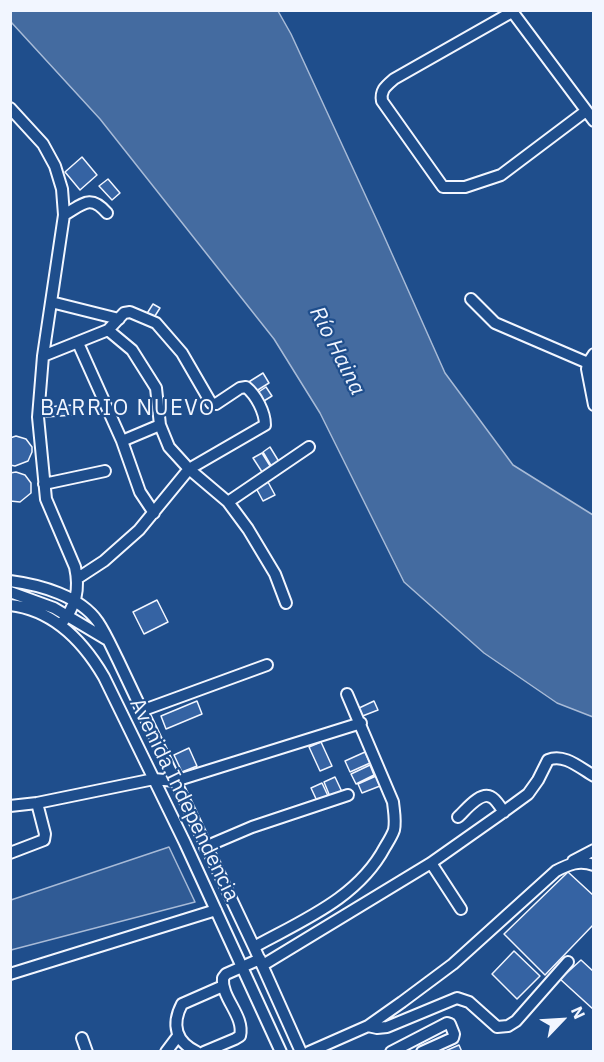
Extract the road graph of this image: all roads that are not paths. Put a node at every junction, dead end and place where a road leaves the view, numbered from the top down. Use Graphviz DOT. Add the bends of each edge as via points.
graph roads {
  1 [pos="511,11"];
  2 [pos="586,111"];
  3 [pos="12,113"];
  4 [pos="594,121"];
  5 [pos="107,213"];
  6 [pos="64,215"];
  7 [pos="471,299"];
  8 [pos="51,302"];
  9 [pos="119,319"];
  10 [pos="108,330"];
  11 [pos="78,343"];
  12 [pos="43,356"];
  13 [pos="591,359"];
  14 [pos="594,405"];
  15 [pos="160,425"];
  16 [pos="122,441"];
  17 [pos="309,447"];
  18 [pos="189,469"];
  19 [pos="105,471"];
  20 [pos="44,484"];
  21 [pos="228,502"];
  22 [pos="154,513"];
  23 [pos="78,578"];
  24 [pos="10,581"];
  25 [pos="10,592"];
  26 [pos="75,603"];
  27 [pos="286,603"];
  28 [pos="10,605"];
  29 [pos="69,615"];
  30 [pos="61,624"];
  31 [pos="108,641"];
  32 [pos="267,665"];
  33 [pos="123,670"];
  34 [pos="105,677"];
  35 [pos="347,694"];
  36 [pos="141,711"];
  37 [pos="360,723"];
  38 [pos="594,776"];
  39 [pos="154,779"];
  40 [pos="175,781"];
  41 [pos="348,795"];
  42 [pos="37,803"];
  43 [pos="10,806"];
  44 [pos="504,812"];
  45 [pos="459,817"];
  46 [pos="205,847"];
  47 [pos="594,850"];
  48 [pos="10,853"];
  49 [pos="430,863"];
  50 [pos="567,864"];
  51 [pos="594,865"];
  52 [pos="461,909"];
  53 [pos="216,910"];
  54 [pos="254,947"];
  55 [pos="261,962"];
  56 [pos="568,962"];
  57 [pos="242,967"];
  58 [pos="10,974"];
  59 [pos="223,986"];
  60 [pos="368,1026"];
  61 [pos="178,1036"];
  62 [pos="82,1038"];
  63 [pos="87,1052"];
  64 [pos="166,1052"];
  65 [pos="198,1052"];
  66 [pos="204,1052"];
  67 [pos="281,1052"];
  68 [pos="301,1052"];
  69 [pos="309,1052"];
  70 [pos="391,1052"];
  71 [pos="422,1052"];
  1 -- 2 [label="street"];
  1 -- 2 [label="street" via="383,88 382,101 443,187 465,187 501,175"];
  2 -- 4 [label="street"];
  3 -- 6 [label="street" via="43,144 55,166"];
  5 -- 6 [label="street" via="92,201"];
  6 -- 8 [label="street"];
  7 -- 13 [label="street" via="495,323"];
  8 -- 9 [label="street"];
  8 -- 12 [label="street"];
  9 -- 10 [label="street"];
  9 -- 18 [label="street" via="127,311 156,323 182,353 211,403 246,387 265,415 265,425"];
  10 -- 11 [label="street"];
  10 -- 15 [label="street" via="132,350 156,388"];
  11 -- 12 [label="street"];
  11 -- 16 [label="street"];
  12 -- 20 [label="street" via="38,417"];
  13 -- 14 [label="street"];
  15 -- 16 [label="street"];
  15 -- 18 [label="street" via="169,447"];
  16 -- 22 [label="street" via="140,492"];
  17 -- 21 [label="street"];
  18 -- 21 [label="street"];
  18 -- 22 [label="street"];
  19 -- 20 [label="street"];
  20 -- 23 [label="street" via="48,507"];
  21 -- 27 [label="street" via="275,574"];
  22 -- 23 [label="street" via="104,561"];
  23 -- 26 [label="street"];
  24 -- 26 [label="street, Avenida Independencia" via="41,586"];
  25 -- 29 [label="street, Avenida Independencia"];
  26 -- 29 [label="street"];
  26 -- 31 [label="street, Avenida Independencia" via="98,621"];
  28 -- 30 [label="street, Avenida Independencia" via="25,607"];
  29 -- 30 [label="street"];
  29 -- 31 [label="street, Avenida Independencia"];
  30 -- 34 [label="street, Avenida Independencia" via="92,656"];
  31 -- 33 [label="street, Avenida Independencia"];
  32 -- 36 [label="street"];
  33 -- 34 [label="street"];
  33 -- 36 [label="street, Avenida Independencia"];
  34 -- 39 [label="street, Avenida Independencia"];
  35 -- 37 [label="street"];
  36 -- 40 [label="street, Avenida Independencia"];
  37 -- 40 [label="street"];
  37 -- 54 [label="street" via="393,802 393,831 360,882 326,909"];
  38 -- 44 [label="street" via="560,757 548,760 528,794"];
  39 -- 40 [label="street"];
  39 -- 42 [label="street"];
  39 -- 53 [label="street, Avenida Independencia"];
  40 -- 46 [label="street, Avenida Independencia"];
  41 -- 46 [label="street"];
  42 -- 43 [label="street"];
  42 -- 48 [label="street" via="44,840"];
  44 -- 45 [label="street" via="487,795"];
  44 -- 49 [label="street"];
  46 -- 54 [label="street, Avenida Independencia"];
  47 -- 50 [label="street"];
  49 -- 52 [label="street"];
  49 -- 55 [label="street"];
  50 -- 51 [label="street"];
  50 -- 60 [label="street" via="453,964"];
  53 -- 57 [label="street, Avenida Independencia"];
  53 -- 58 [label="street"];
  54 -- 55 [label="street, Avenida Independencia"];
  55 -- 57 [label="street"];
  55 -- 68 [label="street, Avenida Independencia"];
  56 -- 60 [label="street" via="516,1022 508,1026 497,1027 469,1002 457,998 387,1027"];
  57 -- 59 [label="street" via="226,974"];
  57 -- 67 [label="street, Avenida Independencia"];
  59 -- 61 [label="street" via="182,1004"];
  59 -- 66 [label="street" via="241,1031 236,1040"];
  60 -- 69 [label="street"];
  61 -- 64 [label="street"];
  61 -- 65 [label="street"];
  62 -- 63 [label="street"];
  70 -- 71 [label="street" via="450,1024 453,1038"];
}
